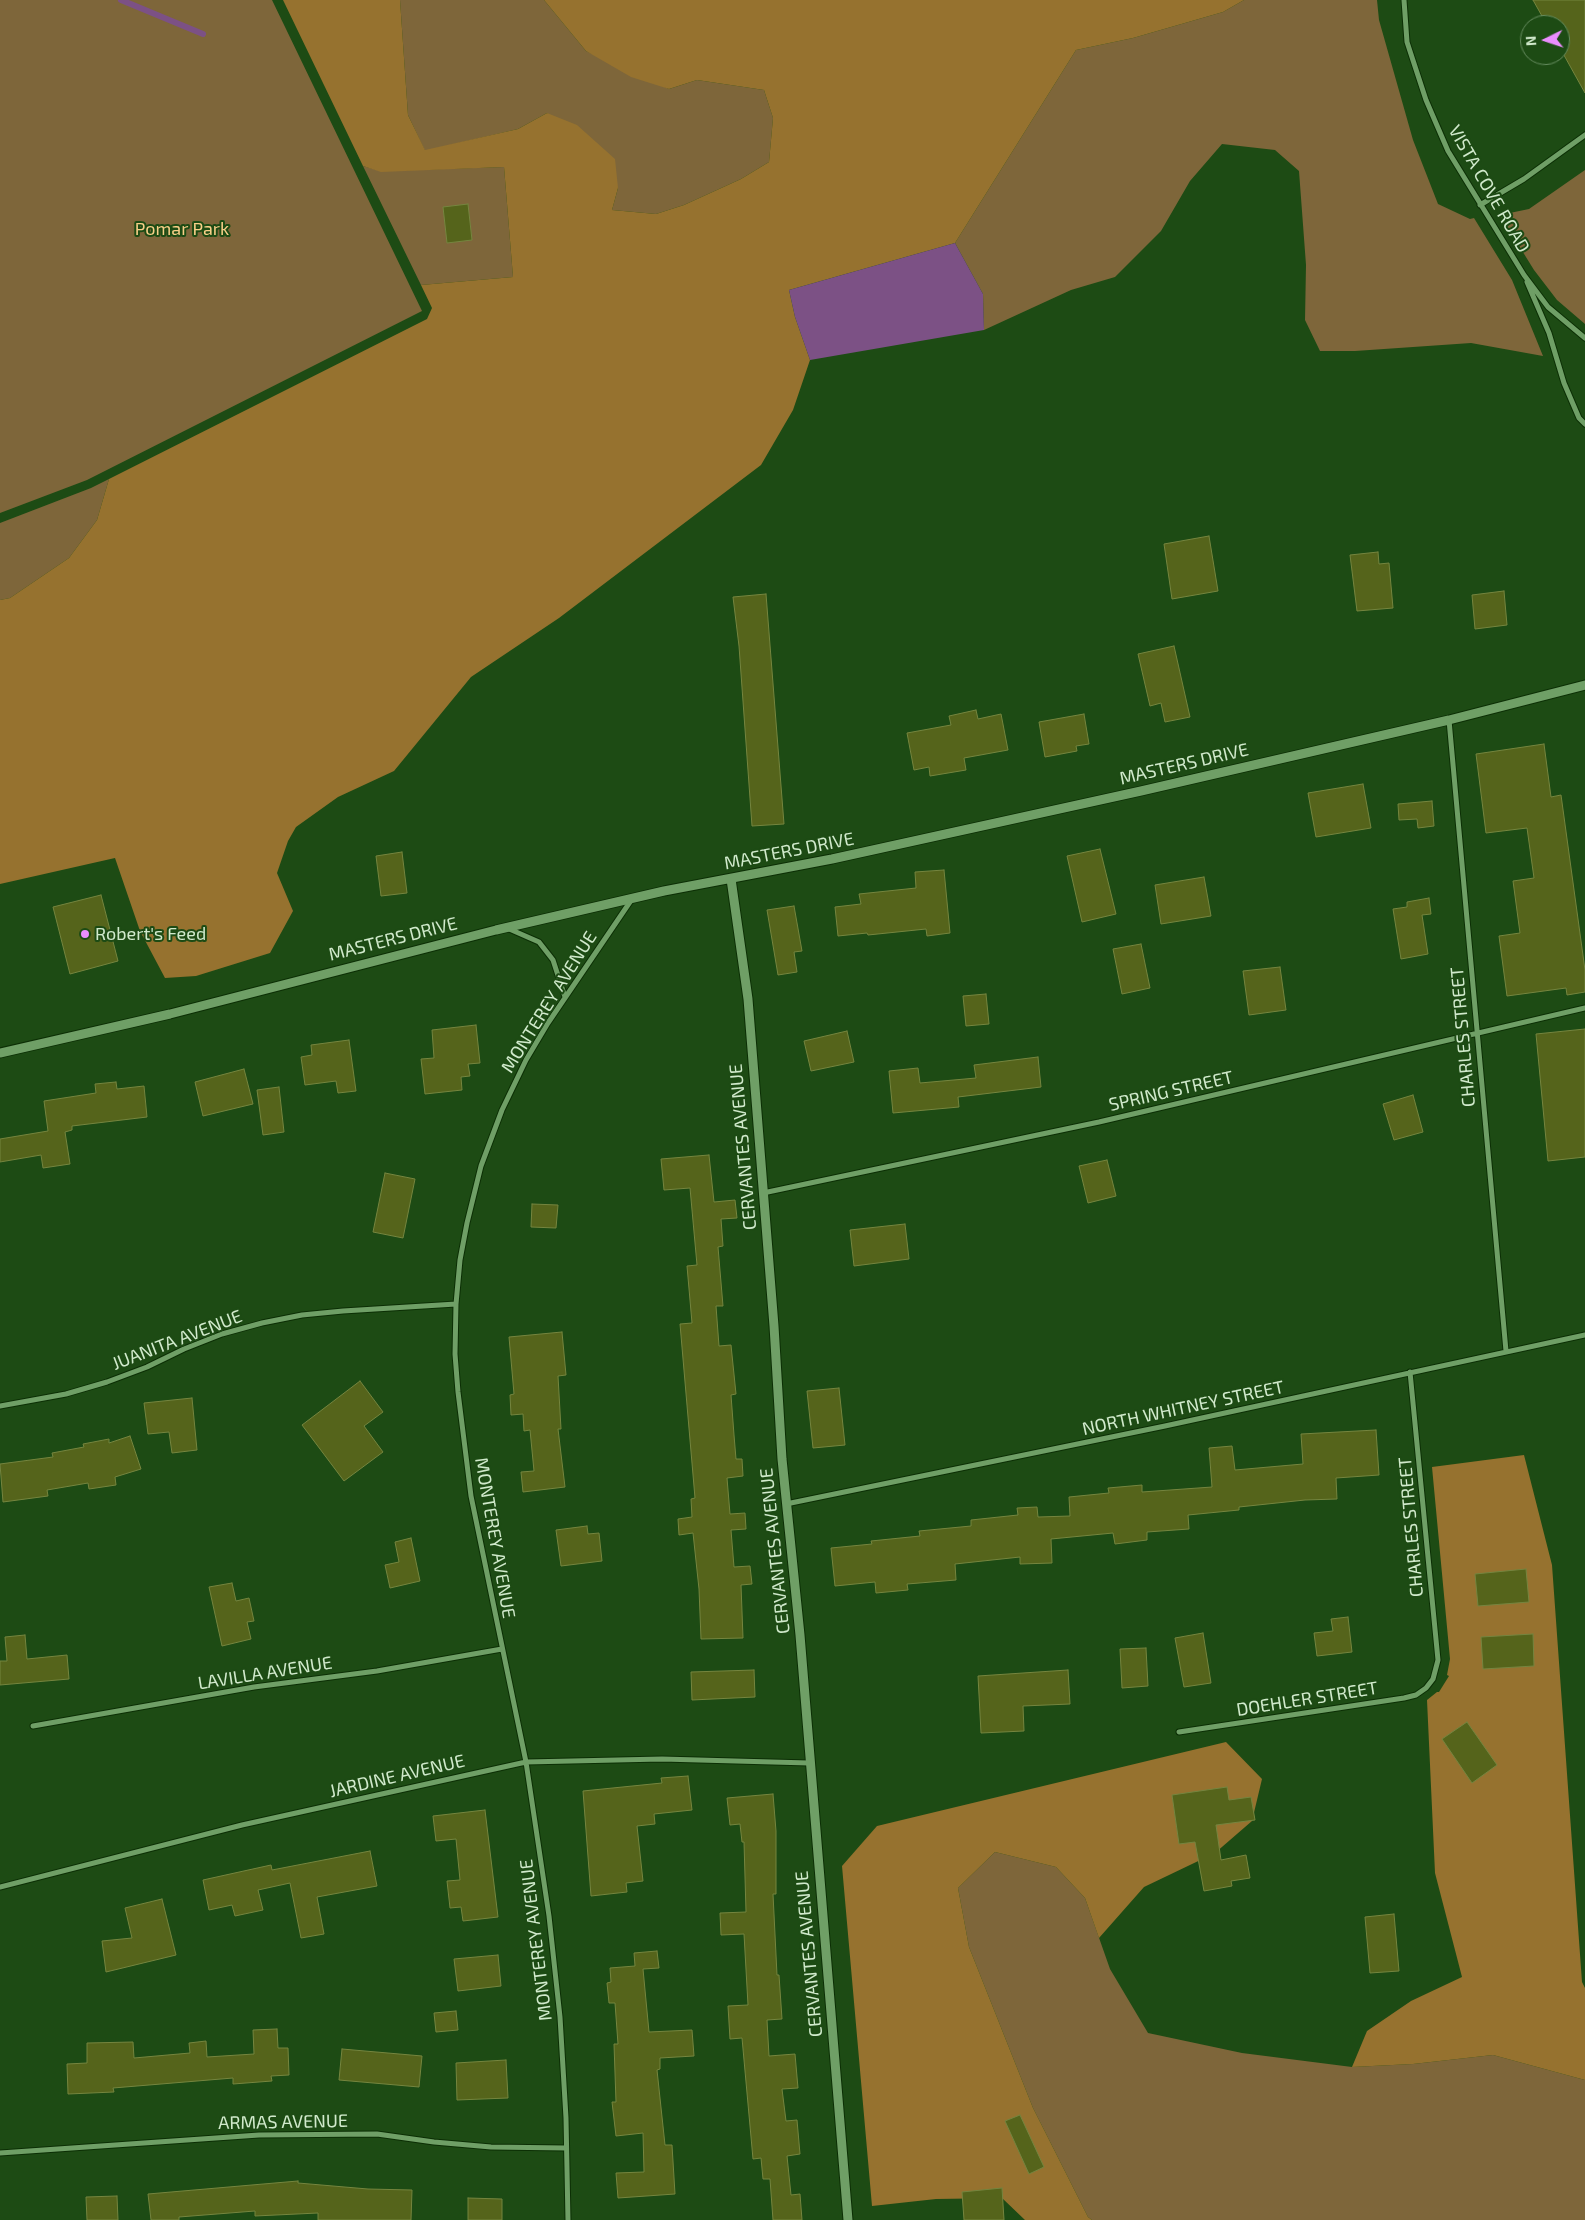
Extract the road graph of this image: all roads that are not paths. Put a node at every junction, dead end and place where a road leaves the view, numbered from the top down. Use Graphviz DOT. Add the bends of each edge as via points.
graph roads {
  1 [pos="1404,0"];
  2 [pos="1585,135"];
  3 [pos="1480,205"];
  4 [pos="1524,275"];
  5 [pos="1585,338"];
  6 [pos="1585,424"];
  7 [pos="1585,685"];
  8 [pos="1449,720"];
  9 [pos="730,879"];
  10 [pos="632,899"];
  11 [pos="506,928"];
  12 [pos="565,997"];
  13 [pos="1585,1008"];
  14 [pos="1476,1034"];
  15 [pos="0,1053"];
  16 [pos="762,1193"];
  17 [pos="456,1304"];
  18 [pos="1585,1335"];
  19 [pos="1506,1351"];
  20 [pos="1410,1372"];
  21 [pos="0,1406"];
  22 [pos="786,1504"];
  23 [pos="502,1649"];
  24 [pos="1433,1679"];
  25 [pos="33,1726"];
  26 [pos="1179,1732"];
  27 [pos="526,1762"];
  28 [pos="809,1763"];
  29 [pos="0,1887"];
  30 [pos="566,2148"];
  31 [pos="0,2152"];
  32 [pos="568,2220"];
  33 [pos="848,2220"];
  1 -- 3 [label="street, VISTA COVE ROAD" via="1408,42 1426,100 1448,150"];
  2 -- 3 [label="street" via="1524,180"];
  3 -- 4 [label="street, VISTA COVE ROAD"];
  4 -- 5 [label="street, VISTA COVE ROAD" via="1548,307"];
  4 -- 6 [label="street, VISTA COVE ROAD" via="1564,383 1579,418"];
  7 -- 8 [label="street, MASTERS DRIVE"];
  8 -- 9 [label="street, MASTERS DRIVE" via="1093,802"];
  8 -- 14 [label="street, CHARLES STREET"];
  9 -- 10 [label="street, MASTERS DRIVE"];
  9 -- 16 [label="street, CERVANTES AVENUE" via="748,999"];
  10 -- 11 [label="street, MASTERS DRIVE"];
  10 -- 12 [label="street, MONTEREY AVENUE"];
  11 -- 12 [label="street" via="539,942 553,960"];
  11 -- 15 [label="street, MASTERS DRIVE" via="170,1014"];
  12 -- 17 [label="street, MONTEREY AVENUE" via="526,1060 502,1110 481,1166 462,1251"];
  13 -- 14 [label="street, SPRING STREET"];
  14 -- 16 [label="street, SPRING STREET" via="1099,1122"];
  14 -- 19 [label="street, CHARLES STREET"];
  16 -- 22 [label="street, CERVANTES AVENUE"];
  17 -- 21 [label="street, JUANITA AVENUE" via="343,1310 262,1323 222,1334 107,1382 66,1394"];
  17 -- 23 [label="street, MONTEREY AVENUE" via="456,1364 470,1486"];
  18 -- 19 [label="street, NORTH WHITNEY STREET"];
  19 -- 20 [label="street, NORTH WHITNEY STREET"];
  20 -- 22 [label="street, NORTH WHITNEY STREET"];
  20 -- 24 [label="street, CHARLES STREET" via="1438,1660"];
  22 -- 28 [label="street, CERVANTES AVENUE"];
  23 -- 25 [label="street, LAVILLA AVENUE" via="377,1671 254,1687"];
  23 -- 27 [label="street, MONTEREY AVENUE"];
  24 -- 26 [label="street, DOEHLER STREET" via="1416,1695 1404,1698"];
  27 -- 28 [label="street, JARDINE AVENUE" via="662,1759"];
  27 -- 29 [label="street, JARDINE AVENUE" via="242,1825"];
  27 -- 30 [label="street, MONTEREY AVENUE" via="560,2017"];
  28 -- 33 [label="street, CERVANTES AVENUE"];
  30 -- 31 [label="street, ARMAS AVENUE" via="491,2147 377,2134 259,2135"];
  30 -- 32 [label="street, MONTEREY AVENUE"];
}
